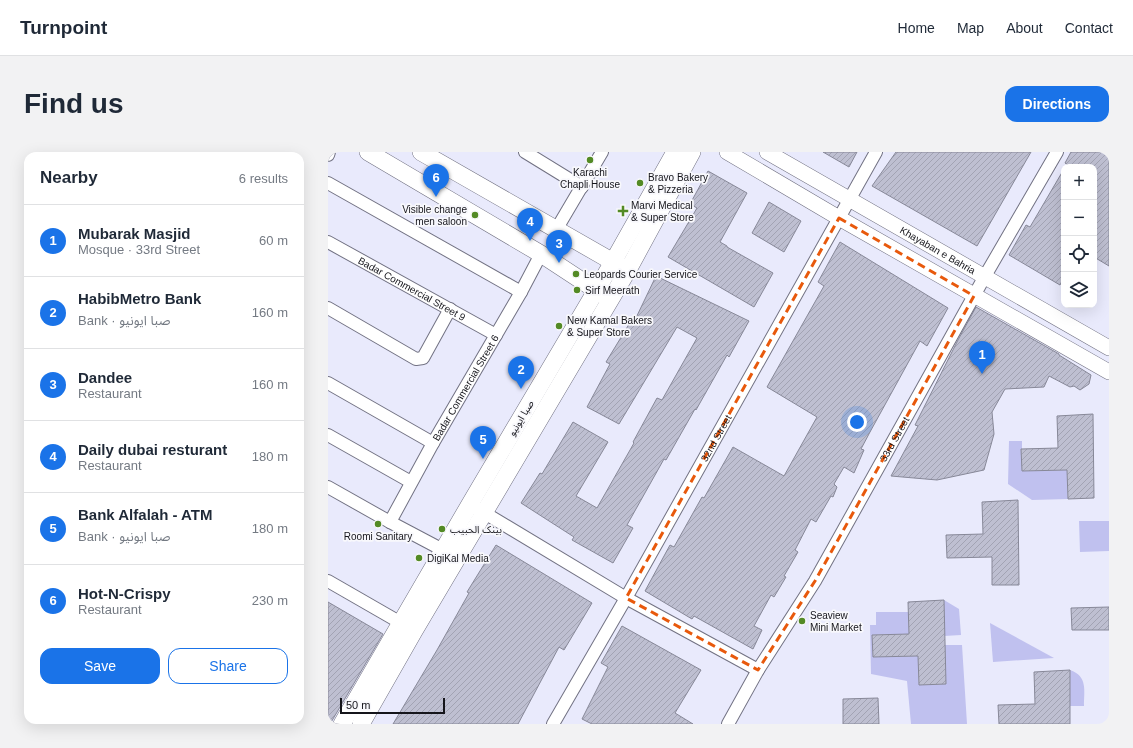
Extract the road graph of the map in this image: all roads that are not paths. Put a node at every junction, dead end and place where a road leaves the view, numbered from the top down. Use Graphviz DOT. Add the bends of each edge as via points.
graph roads {
  1 [pos="329,152"];
  2 [pos="368,152"];
  3 [pos="421,152"];
  4 [pos="525,152"];
  5 [pos="602,152"];
  6 [pos="675,152"];
  7 [pos="692,152"];
  8 [pos="727,152"];
  9 [pos="767,152"];
  10 [pos="876,152"];
  11 [pos="1057,152"];
  12 [pos="328,155"];
  13 [pos="328,183"];
  14 [pos="582,187"];
  15 [pos="849,199"];
  16 [pos="839,218"];
  17 [pos="556,230"];
  18 [pos="328,242"];
  19 [pos="541,254"];
  20 [pos="620,266"];
  21 [pos="985,276"];
  22 [pos="596,290"];
  23 [pos="521,292"];
  24 [pos="974,296"];
  25 [pos="610,299"];
  26 [pos="328,308"];
  27 [pos="450,309"];
  28 [pos="496,335"];
  29 [pos="1109,348"];
  30 [pos="1108,371"];
  31 [pos="328,383"];
  32 [pos="328,435"];
  33 [pos="433,443"];
  34 [pos="411,482"];
  35 [pos="328,487"];
  36 [pos="470,504"];
  37 [pos="484,513"];
  38 [pos="390,522"];
  39 [pos="443,550"];
  40 [pos="328,581"];
  41 [pos="626,598"];
  42 [pos="407,627"];
  43 [pos="758,670"];
  44 [pos="342,724"];
  45 [pos="361,724"];
  46 [pos="553,724"];
  47 [pos="729,724"];
  1 -- 12 [label="street"];
  2 -- 19 [label="main road"];
  3 -- 17 [label="main road"];
  4 -- 14 [label="street"];
  5 -- 14 [label="street"];
  6 -- 20 [label="main road, صبا ایونیو"];
  7 -- 20 [label="main road, صبا ایونیو"];
  8 -- 16 [label="street"];
  9 -- 15 [label="street, Khayaban e Bahria"];
  10 -- 15 [label="street, 32nd Street"];
  11 -- 21 [label="street, 33rd Street"];
  13 -- 23 [label="street"];
  14 -- 17 [label="street"];
  15 -- 16 [label="street, 32nd Street"];
  15 -- 21 [label="street, Khayaban e Bahria"];
  16 -- 24 [label="street"];
  16 -- 41 [label="street, 32nd Street"];
  17 -- 20 [label="main road"];
  18 -- 27 [label="street, Badar Commercial Street 9"];
  19 -- 22 [label="main road"];
  19 -- 23 [label="street, Badar Commercial Street 6"];
  20 -- 22 [label="main road, صبا ایونیو"];
  20 -- 25 [label="main road, صبا ایونیو"];
  21 -- 24 [label="street, 33rd Street"];
  21 -- 29 [label="street, Khayaban e Bahria"];
  22 -- 25 [label="main road"];
  22 -- 36 [label="main road, صبا ایونیو"];
  23 -- 28 [label="street, Badar Commercial Street 6"];
  24 -- 30 [label="street"];
  24 -- 43 [label="street, 33rd Street" via="815,581"];
  25 -- 37 [label="main road, صبا ایونیو"];
  26 -- 27 [label="street" via="416,359 423,358"];
  27 -- 28 [label="street, Badar Commercial Street 9"];
  28 -- 33 [label="street, Badar Commercial Street 6"];
  31 -- 33 [label="street"];
  32 -- 34 [label="street"];
  33 -- 34 [label="street, Badar Commercial Street 6"];
  34 -- 38 [label="street, Badar Commercial Street 6"];
  35 -- 38 [label="street"];
  36 -- 37 [label="street"];
  36 -- 39 [label="main road, صبا ایونیو"];
  37 -- 41 [label="street"];
  37 -- 42 [label="main road, صبا ایونیو"];
  38 -- 39 [label="street"];
  39 -- 42 [label="main road, صبا ایونیو"];
  40 -- 42 [label="street"];
  41 -- 43 [label="street"];
  41 -- 46 [label="street, 32nd Street"];
  42 -- 44 [label="main road, صبا ایونیو"];
  42 -- 45 [label="main road, صبا ایونیو"];
  43 -- 47 [label="street, 33rd Street"];
}
